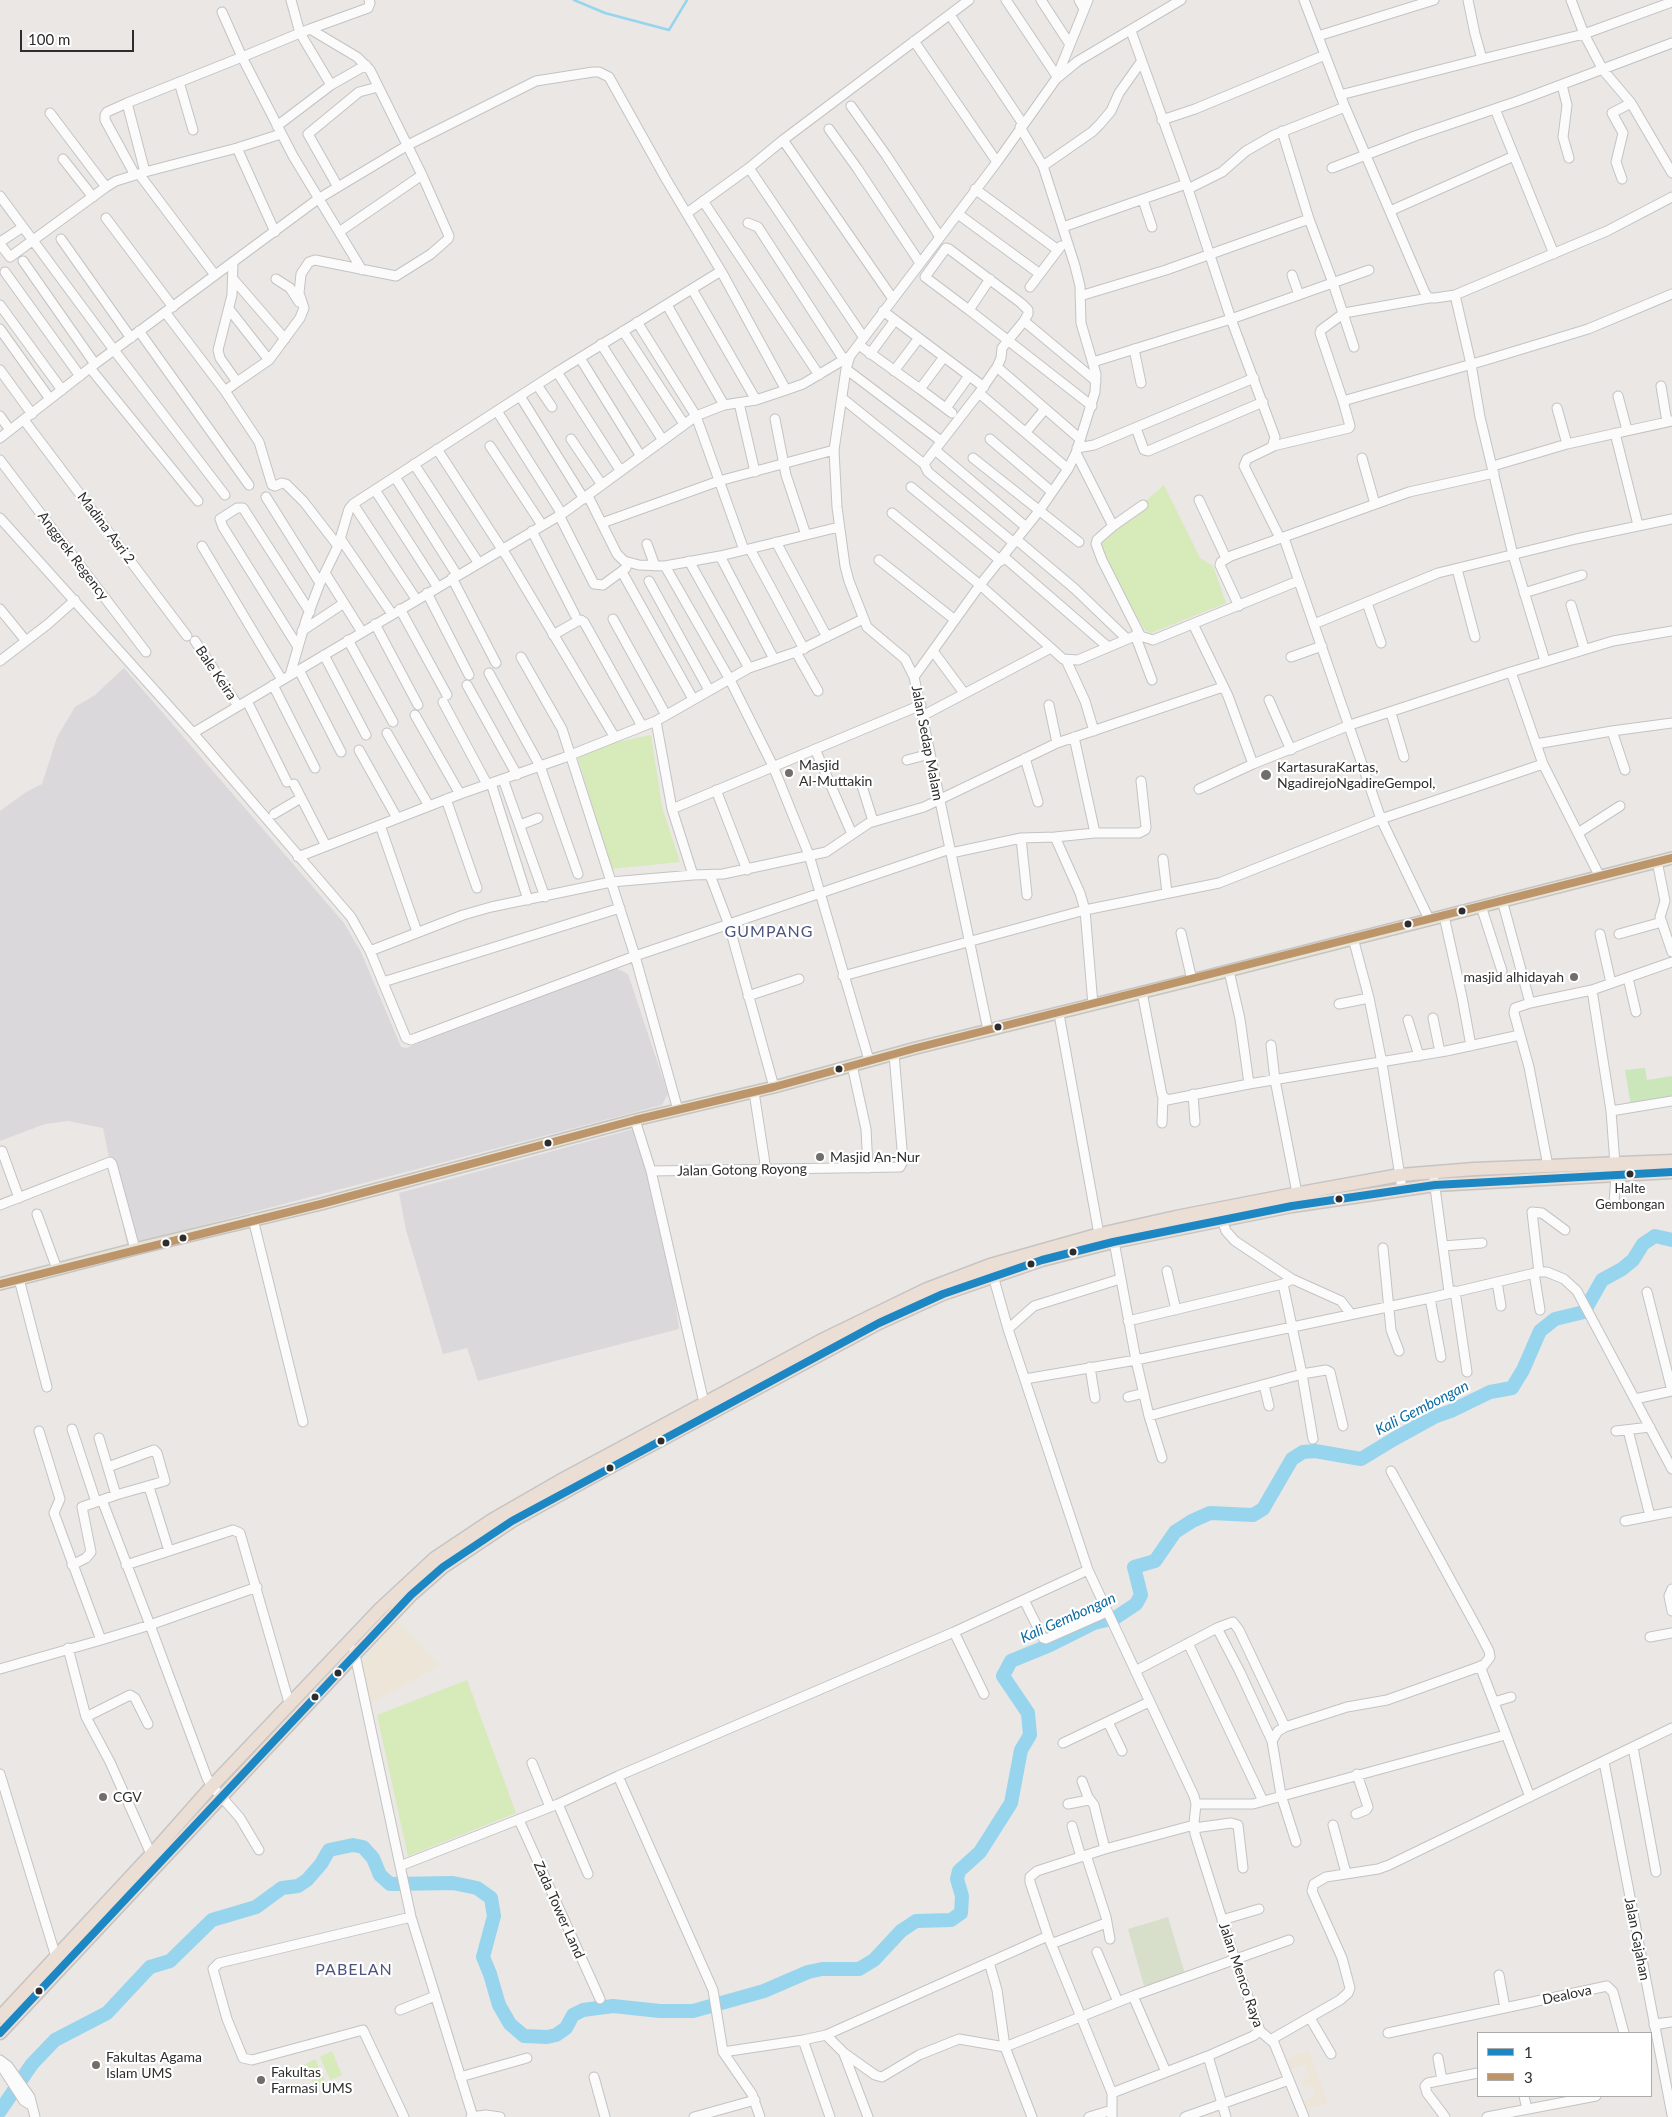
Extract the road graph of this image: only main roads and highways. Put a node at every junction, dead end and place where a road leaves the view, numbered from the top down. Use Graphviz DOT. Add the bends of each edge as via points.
graph roads {
  1 [pos="1672,858"];
  2 [pos="1672,1161"];
  3 [pos="1616,1170"];
  4 [pos="1672,1172"];
  5 [pos="1434,1178"];
  6 [pos="1107,1238"];
  7 [pos="991,1270"];
  8 [pos="0,1284"];
  9 [pos="158,1852"];
  10 [pos="0,2017"];
  11 [pos="0,2033"];
  1 -- 8 [label="main road" via="869,1060 321,1204"];
  2 -- 3 [label="highway"];
  3 -- 4 [label="highway"];
  3 -- 5 [label="highway"];
  3 -- 5 [label="highway" via="1548,1166"];
  5 -- 6 [label="highway" via="1402,1189"];
  5 -- 6 [label="highway" via="1400,1175 1297,1193"];
  6 -- 7 [label="highway" via="1042,1260"];
  7 -- 9 [label="highway" via="886,1320 595,1475 469,1548 415,1592 222,1796"];
  7 -- 9 [label="highway" via="940,1283 883,1310 565,1478 474,1531 435,1558 380,1609 212,1786"];
  9 -- 10 [label="highway"];
  9 -- 11 [label="highway"];
}
